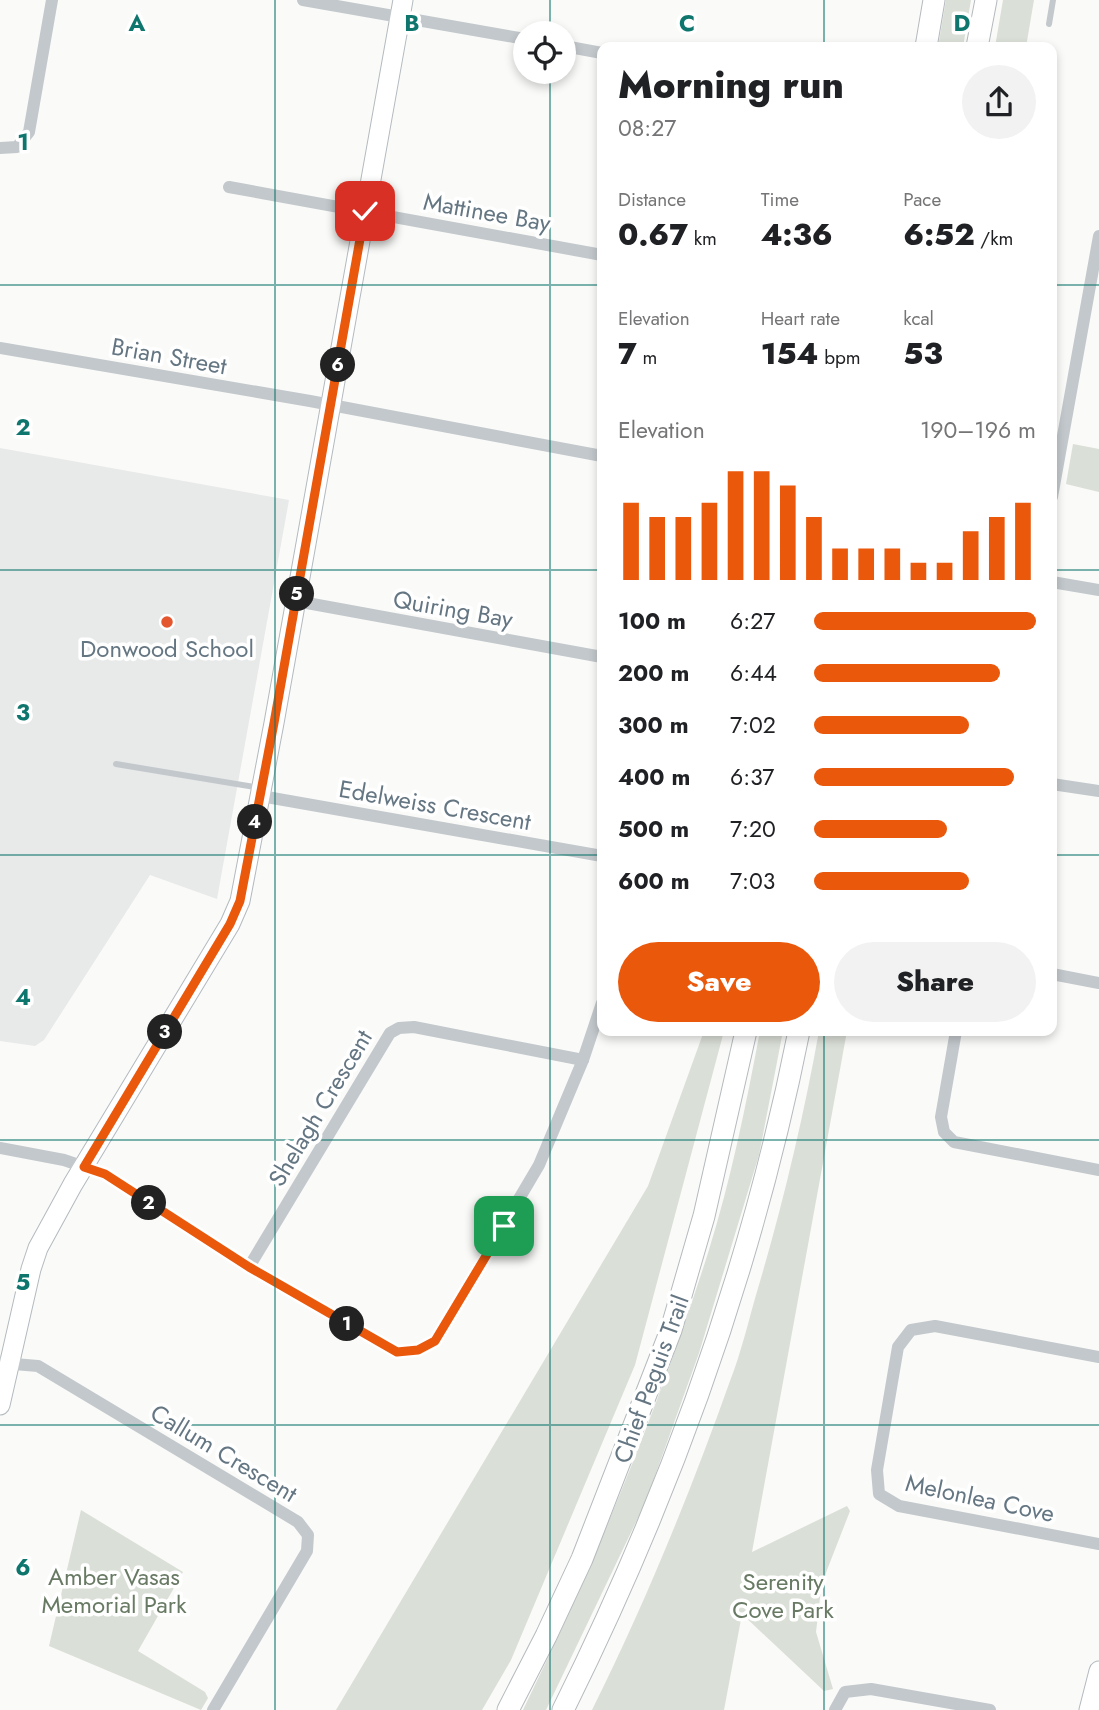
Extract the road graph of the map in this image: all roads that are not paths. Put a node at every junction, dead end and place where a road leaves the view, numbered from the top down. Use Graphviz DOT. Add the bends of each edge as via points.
graph roads {
  1 [pos="52,0"];
  2 [pos="303,0"];
  3 [pos="934,0"];
  4 [pos="986,0"];
  5 [pos="1053,0"];
  6 [pos="402,8"];
  7 [pos="1049,24"];
  8 [pos="513,36"];
  9 [pos="927,42"];
  10 [pos="978,42"];
  11 [pos="576,48"];
  12 [pos="597,52"];
  13 [pos="0,148"];
  14 [pos="229,187"];
  15 [pos="365,211"];
  16 [pos="1099,236"];
  17 [pos="597,254"];
  18 [pos="0,348"];
  19 [pos="331,406"];
  20 [pos="597,455"];
  21 [pos="1057,469"];
  22 [pos="1057,583"];
  23 [pos="1099,590"];
  24 [pos="296,601"];
  25 [pos="597,656"];
  26 [pos="116,764"];
  27 [pos="1057,785"];
  28 [pos="1099,791"];
  29 [pos="261,792"];
  30 [pos="597,855"];
  31 [pos="1057,975"];
  32 [pos="1099,983"];
  33 [pos="597,1018"];
  34 [pos="745,1036"];
  35 [pos="798,1036"];
  36 [pos="955,1036"];
  37 [pos="583,1060"];
  38 [pos="0,1148"];
  39 [pos="84,1167"];
  40 [pos="1099,1170"];
  41 [pos="249,1267"];
  42 [pos="1099,1357"];
  43 [pos="5,1363"];
  44 [pos="0,1405"];
  45 [pos="1099,1544"];
  46 [pos="1099,1671"];
  47 [pos="213,1710"];
  48 [pos="508,1710"];
  49 [pos="563,1710"];
  50 [pos="835,1710"];
  51 [pos="990,1710"];
  52 [pos="1089,1710"];
  1 -- 13 [label="street" via="29,132 17,147"];
  2 -- 6 [label="street"];
  3 -- 9 [label="main road"];
  4 -- 10 [label="main road"];
  5 -- 7 [label="lane"];
  6 -- 8 [label="street"];
  6 -- 15 [label="street"];
  11 -- 12 [label="street"];
  14 -- 15 [label="street, Mattinee Bay"];
  15 -- 17 [label="street, Mattinee Bay"];
  15 -- 19 [label="street"];
  16 -- 21 [label="street"];
  18 -- 19 [label="street, Brian Street"];
  19 -- 20 [label="street"];
  19 -- 24 [label="street"];
  22 -- 23 [label="street"];
  24 -- 25 [label="street, Quiring Bay"];
  24 -- 29 [label="street"];
  26 -- 29 [label="lane"];
  27 -- 28 [label="street"];
  29 -- 30 [label="street, Edelweiss Crescent"];
  29 -- 39 [label="street" via="243,887 230,924"];
  31 -- 32 [label="street"];
  33 -- 37 [label="street"];
  34 -- 48 [label="main road, Chief Peguis Trail" via="705,1216 650,1390 582,1559"];
  35 -- 49 [label="main road, Chief Peguis Trail" via="751,1229 698,1394 626,1579"];
  36 -- 40 [label="street" via="941,1117 944,1132 954,1142"];
  37 -- 41 [label="street, Shelagh Crescent" via="414,1027 390,1033"];
  37 -- 41 [label="street" via="539,1165 435,1341 418,1350 397,1352"];
  38 -- 39 [label="street"];
  39 -- 41 [label="street" via="105,1174"];
  39 -- 43 [label="street" via="38,1248"];
  42 -- 45 [label="street, Melonlea Cove" via="935,1326 911,1330 898,1347 877,1470 879,1494 899,1506"];
  43 -- 44 [label="street"];
  43 -- 47 [label="street, Callum Crescent" via="37,1366 298,1522 309,1535 307,1551"];
  46 -- 52 [label="street"];
  50 -- 51 [label="street" via="845,1692 871,1689"];
}
